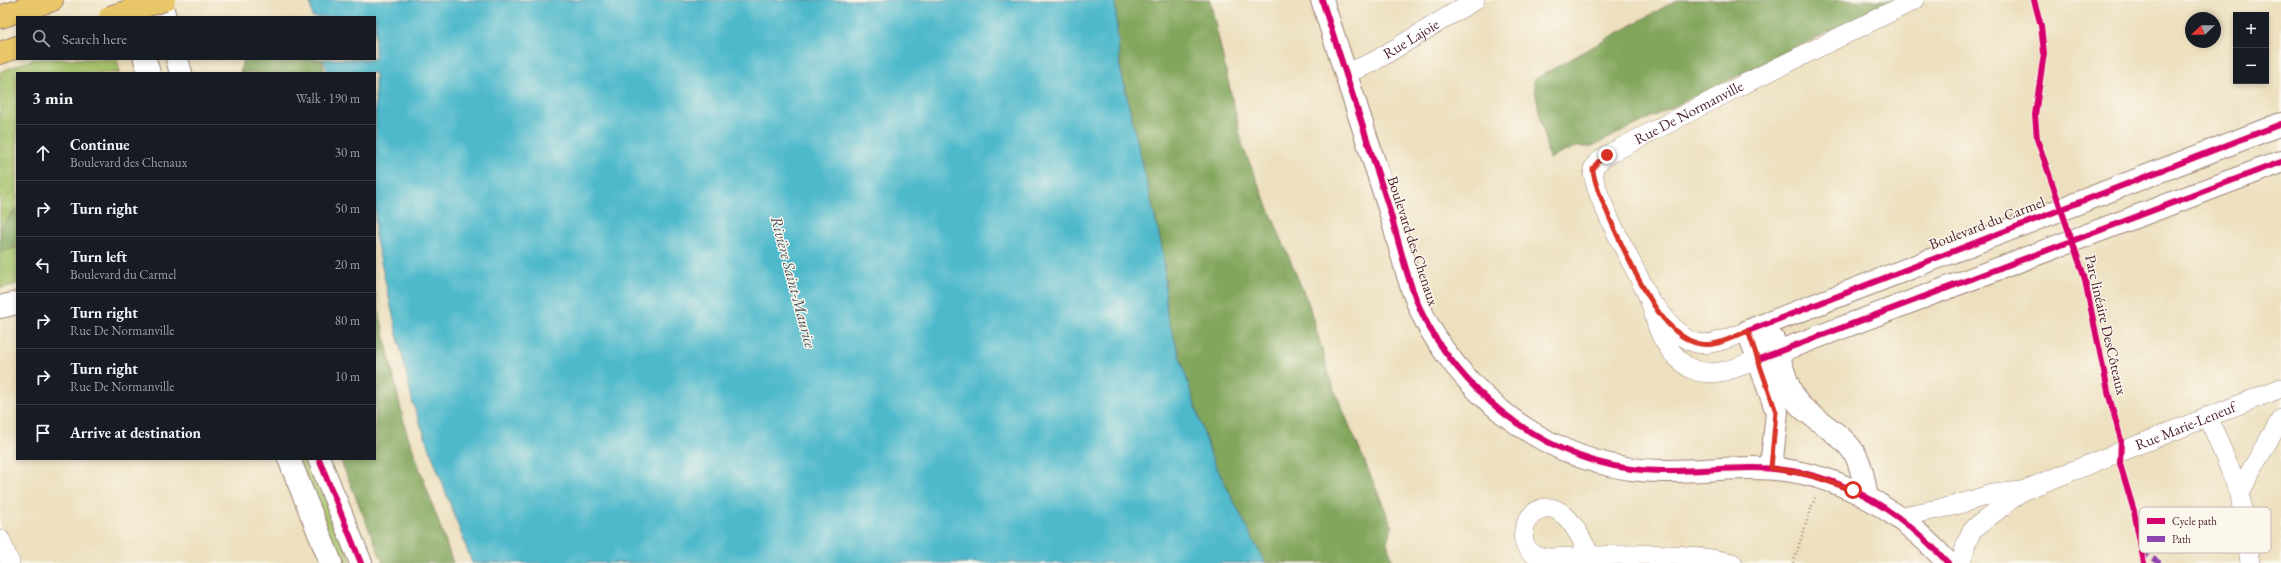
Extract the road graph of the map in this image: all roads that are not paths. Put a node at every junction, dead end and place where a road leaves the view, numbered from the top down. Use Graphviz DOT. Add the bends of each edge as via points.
graph roads {
  1 [pos="52,0"];
  2 [pos="127,0"];
  3 [pos="160,0"];
  4 [pos="164,0"];
  5 [pos="1322,0"];
  6 [pos="1475,0"];
  7 [pos="1915,0"];
  8 [pos="113,16"];
  9 [pos="132,16"];
  10 [pos="165,16"];
  11 [pos="0,17"];
  12 [pos="16,46"];
  13 [pos="0,52"];
  14 [pos="145,60"];
  15 [pos="177,60"];
  16 [pos="149,72"];
  17 [pos="181,72"];
  18 [pos="1345,74"];
  19 [pos="2273,128"];
  20 [pos="2279,163"];
  21 [pos="1649,298"];
  22 [pos="16,303"];
  23 [pos="0,307"];
  24 [pos="1758,327"];
  25 [pos="1691,341"];
  26 [pos="1768,356"];
  27 [pos="2281,388"];
  28 [pos="2208,416"];
  29 [pos="2281,419"];
  30 [pos="289,460"];
  31 [pos="318,460"];
  32 [pos="1771,468"];
  33 [pos="2022,491"];
  34 [pos="2240,494"];
  35 [pos="1867,497"];
  36 [pos="2242,507"];
  37 [pos="1898,517"];
  38 [pos="0,539"];
  39 [pos="2249,553"];
  40 [pos="1591,556"];
  41 [pos="10,563"];
  42 [pos="331,563"];
  43 [pos="361,563"];
  44 [pos="1732,563"];
  45 [pos="1948,563"];
  46 [pos="1961,563"];
  47 [pos="2250,563"];
  1 -- 11 [label="highway"];
  2 -- 9 [label="street"];
  3 -- 10 [label="street"];
  4 -- 8 [label="highway, bridge"];
  5 -- 18 [label="street, Boulevard des Chenaux"];
  6 -- 18 [label="street, Rue Lajoie" via="1373,62"];
  7 -- 21 [label="street, Rue De Normanville" via="1734,89 1607,155 1597,163 1593,174 1598,191"];
  12 -- 13 [label="highway"];
  14 -- 16 [label="street"];
  15 -- 17 [label="street"];
  18 -- 32 [label="street, Boulevard des Chenaux" via="1420,310 1443,349 1470,384 1532,434 1558,447 1597,461 1654,471 1730,467"];
  19 -- 20 [label="street"];
  19 -- 24 [label="street, Boulevard du Carmel"];
  20 -- 26 [label="street"];
  21 -- 25 [label="street, Rue De Normanville" via="1673,328"];
  21 -- 26 [label="street, Rue De Normanville" via="1662,337 1682,363 1699,372 1718,373"];
  22 -- 23 [label="street"];
  24 -- 25 [label="street, Boulevard du Carmel" via="1715,344 1705,345"];
  24 -- 26 [label="street"];
  26 -- 32 [label="street" via="1776,412"];
  26 -- 35 [label="street" via="1798,404 1834,431 1856,453"];
  27 -- 28 [label="street, Rue Marie-Leneuf"];
  28 -- 33 [label="street, Rue Marie-Leneuf"];
  28 -- 34 [label="street"];
  29 -- 34 [label="street"];
  30 -- 42 [label="street"];
  31 -- 43 [label="street"];
  32 -- 35 [label="street, Boulevard des Chenaux" via="1832,481"];
  33 -- 37 [label="street, Rue Marie-Leneuf" via="1992,494 1953,506"];
  33 -- 46 [label="street, Rue Marie-Leneuf" via="1972,530"];
  34 -- 36 [label="street"];
  35 -- 37 [label="street, Boulevard des Chenaux"];
  37 -- 45 [label="street, Boulevard des Chenaux" via="1930,543"];
  38 -- 41 [label="street"];
  39 -- 47 [label="street"];
  40 -- 44 [label="street" via="1684,556"];
}
